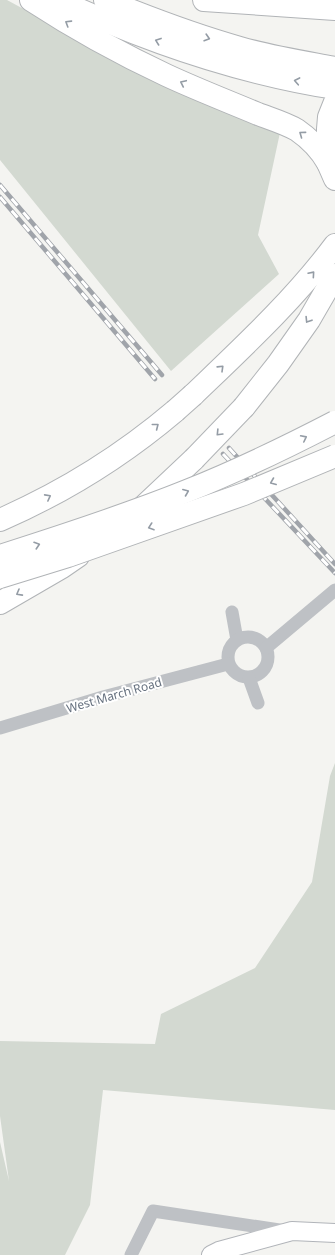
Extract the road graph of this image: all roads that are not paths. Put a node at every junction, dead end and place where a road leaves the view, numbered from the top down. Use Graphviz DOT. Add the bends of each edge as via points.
graph roads {
  1 [pos="31,0"];
  2 [pos="58,0"];
  3 [pos="105,0"];
  4 [pos="204,0"];
  5 [pos="335,9"];
  6 [pos="335,68"];
  7 [pos="335,88"];
  8 [pos="332,110"];
  9 [pos="332,171"];
  10 [pos="335,245"];
  11 [pos="335,275"];
  12 [pos="335,422"];
  13 [pos="335,456"];
  14 [pos="0,520"];
  15 [pos="0,556"];
  16 [pos="0,577"];
  17 [pos="335,590"];
  18 [pos="0,603"];
  19 [pos="232,612"];
  20 [pos="237,640"];
  21 [pos="266,648"];
  22 [pos="228,664"];
  23 [pos="250,678"];
  24 [pos="258,703"];
  25 [pos="0,728"];
  26 [pos="292,1232"];
  27 [pos="335,1233"];
  28 [pos="131,1255"];
  29 [pos="211,1255"];
  9 -- 1 [label="highway, one-way" via="320,150 289,126 210,95 110,48"];
  7 -- 2 [label="highway, one-way" via="273,76 192,54 129,31"];
  3 -- 6 [label="highway, one-way" via="199,36 294,61"];
  4 -- 5 [label="highway"];
  8 -- 9 [label="highway"];
  14 -- 10 [label="highway, one-way, bridge" via="35,504 92,472 130,447 175,411 283,306"];
  11 -- 18 [label="highway, one-way, bridge" via="287,352 244,407 194,459 132,518 62,567"];
  15 -- 12 [label="highway, one-way, bridge" via="186,492"];
  13 -- 16 [label="highway, one-way, bridge" via="237,496 68,556"];
  17 -- 21 [label="street"];
  19 -- 20 [label="street"];
  20 -- 21 [label="street" via="250,637 262,642"];
  20 -- 22 [label="street" via="228,651"];
  21 -- 23 [label="street" via="266,667"];
  22 -- 23 [label="street" via="237,674"];
  22 -- 25 [label="street, West March Road" via="103,697"];
  23 -- 24 [label="street"];
  26 -- 27 [label="street"];
  26 -- 28 [label="street" via="153,1211"];
  26 -- 29 [label="street"];
}
